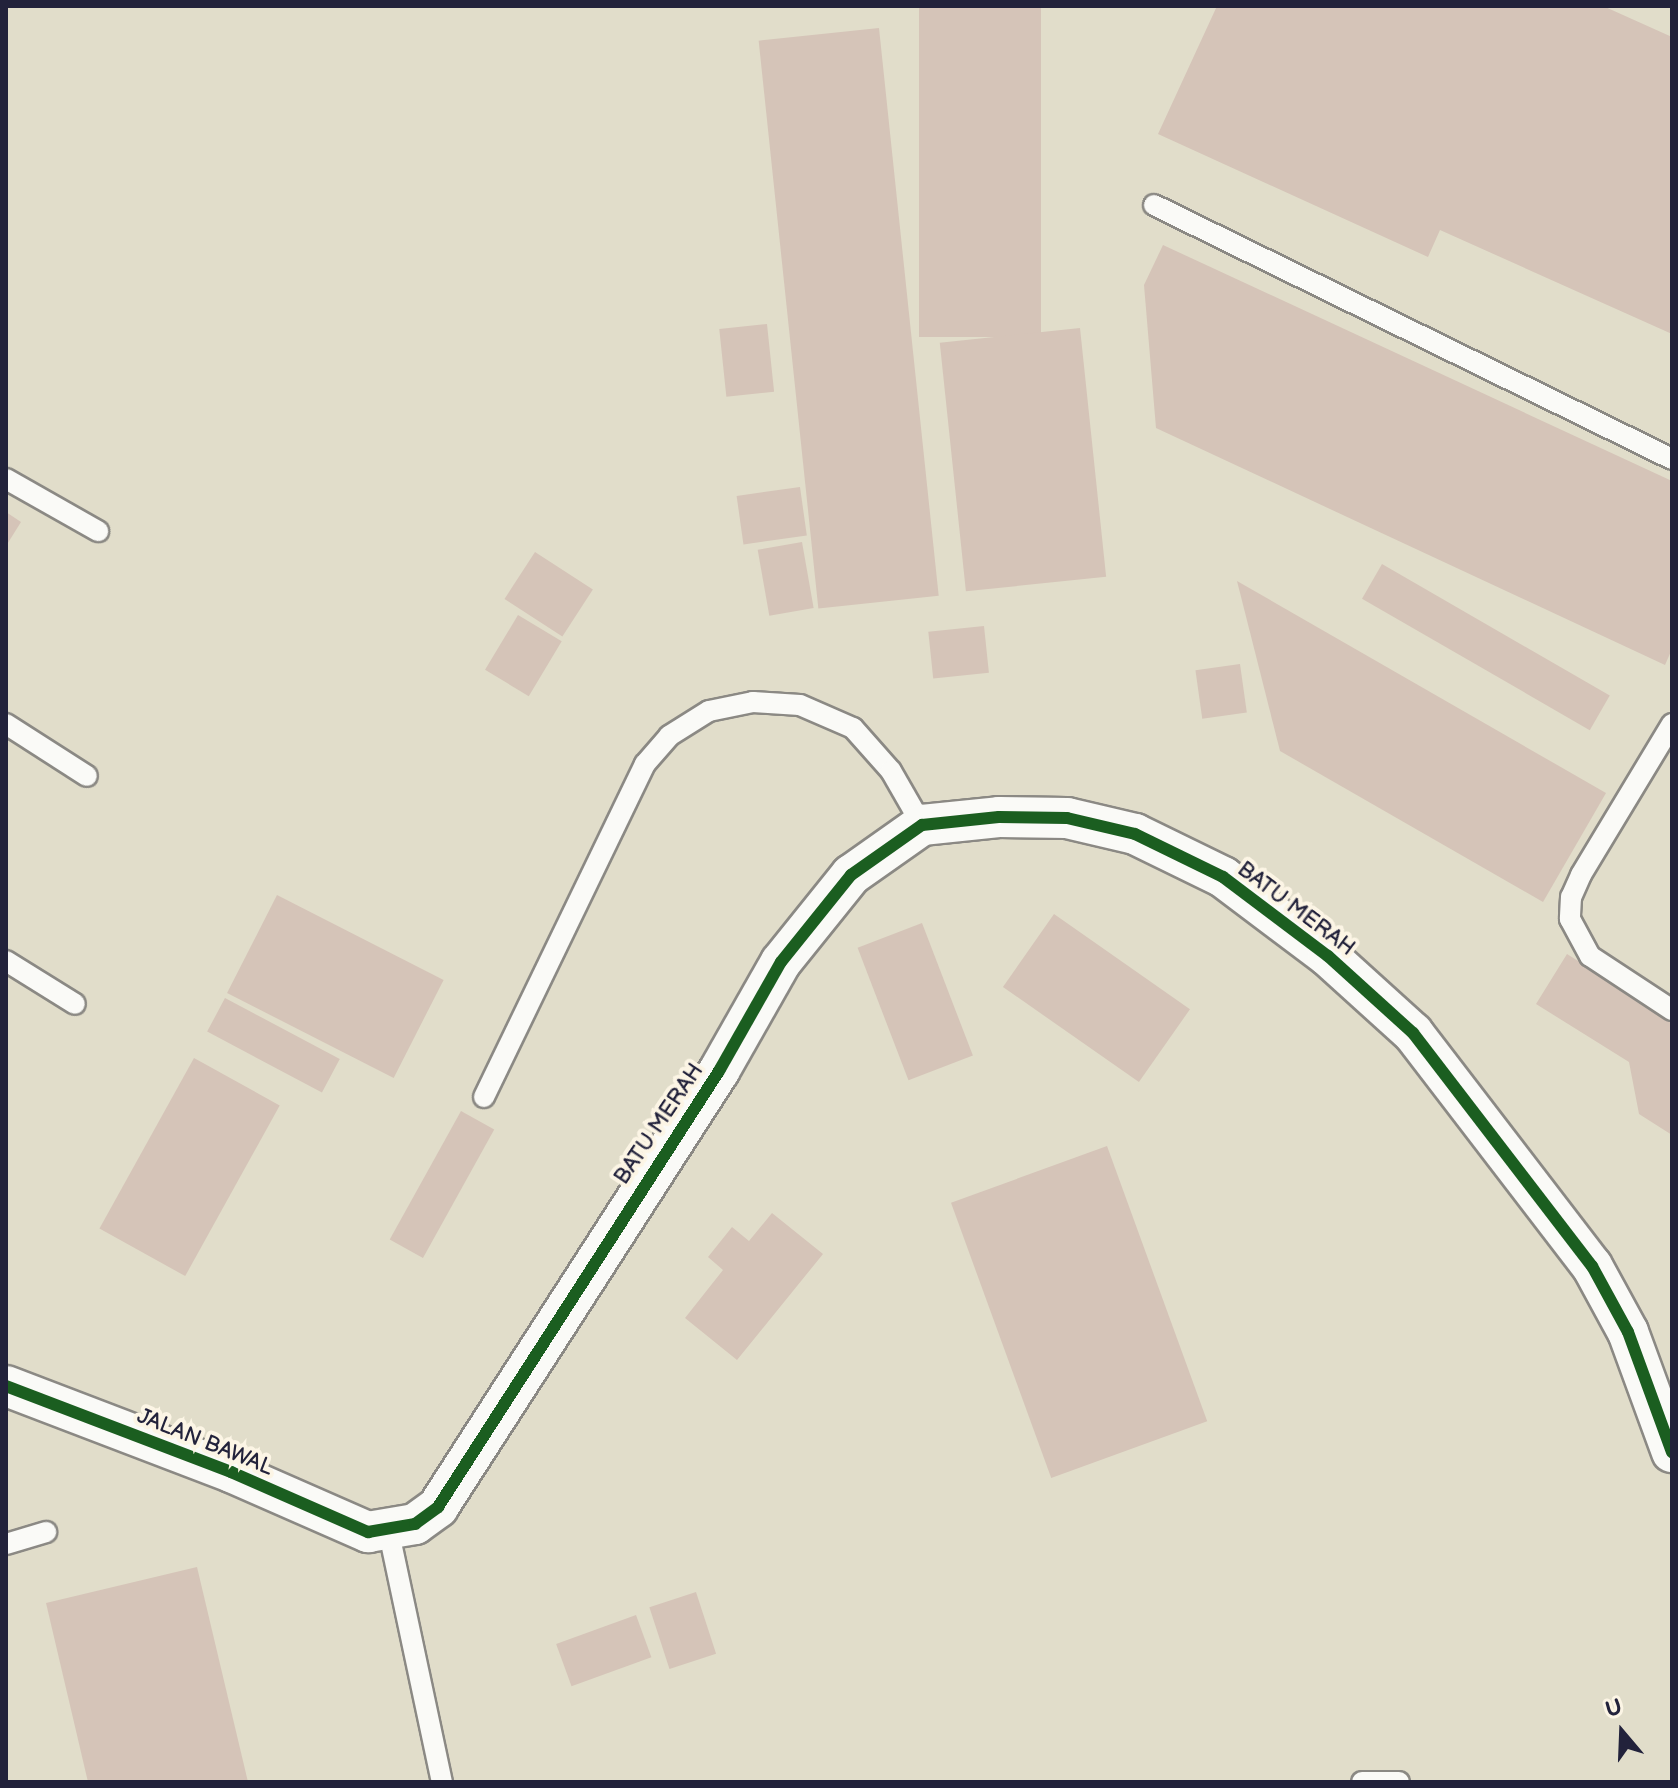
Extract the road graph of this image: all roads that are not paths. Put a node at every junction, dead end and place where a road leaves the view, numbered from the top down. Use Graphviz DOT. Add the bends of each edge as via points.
graph roads {
  1 [pos="1154,205"];
  2 [pos="1672,459"];
  3 [pos="6,479"];
  4 [pos="98,531"];
  5 [pos="6,724"];
  6 [pos="1672,724"];
  7 [pos="87,776"];
  8 [pos="922,825"];
  9 [pos="6,961"];
  10 [pos="75,1004"];
  11 [pos="1672,1010"];
  12 [pos="484,1097"];
  13 [pos="6,1386"];
  14 [pos="1672,1452"];
  15 [pos="46,1532"];
  16 [pos="389,1533"];
  17 [pos="6,1544"];
  18 [pos="442,1782"];
  19 [pos="1362,1782"];
  20 [pos="1399,1782"];
  1 -- 2 [label="lane"];
  3 -- 4 [label="lane"];
  5 -- 7 [label="lane"];
  6 -- 11 [label="lane" via="1581,875 1571,897 1570,919 1590,956"];
  8 -- 12 [label="lane" via="891,771 853,728 800,705 753,702 709,711 669,736 645,764"];
  8 -- 14 [label="street, BATU MERAH" via="999,817 1067,818 1135,834 1223,877 1328,956 1413,1033 1592,1266 1628,1332"];
  8 -- 16 [label="street, BATU MERAH" via="851,875 781,962 719,1071 438,1507 415,1524"];
  9 -- 10 [label="lane"];
  13 -- 16 [label="street, JALAN BAWAL" via="231,1472 368,1532"];
  15 -- 17 [label="lane"];
  16 -- 18 [label="lane"];
  19 -- 20 [label="lane"];
}
